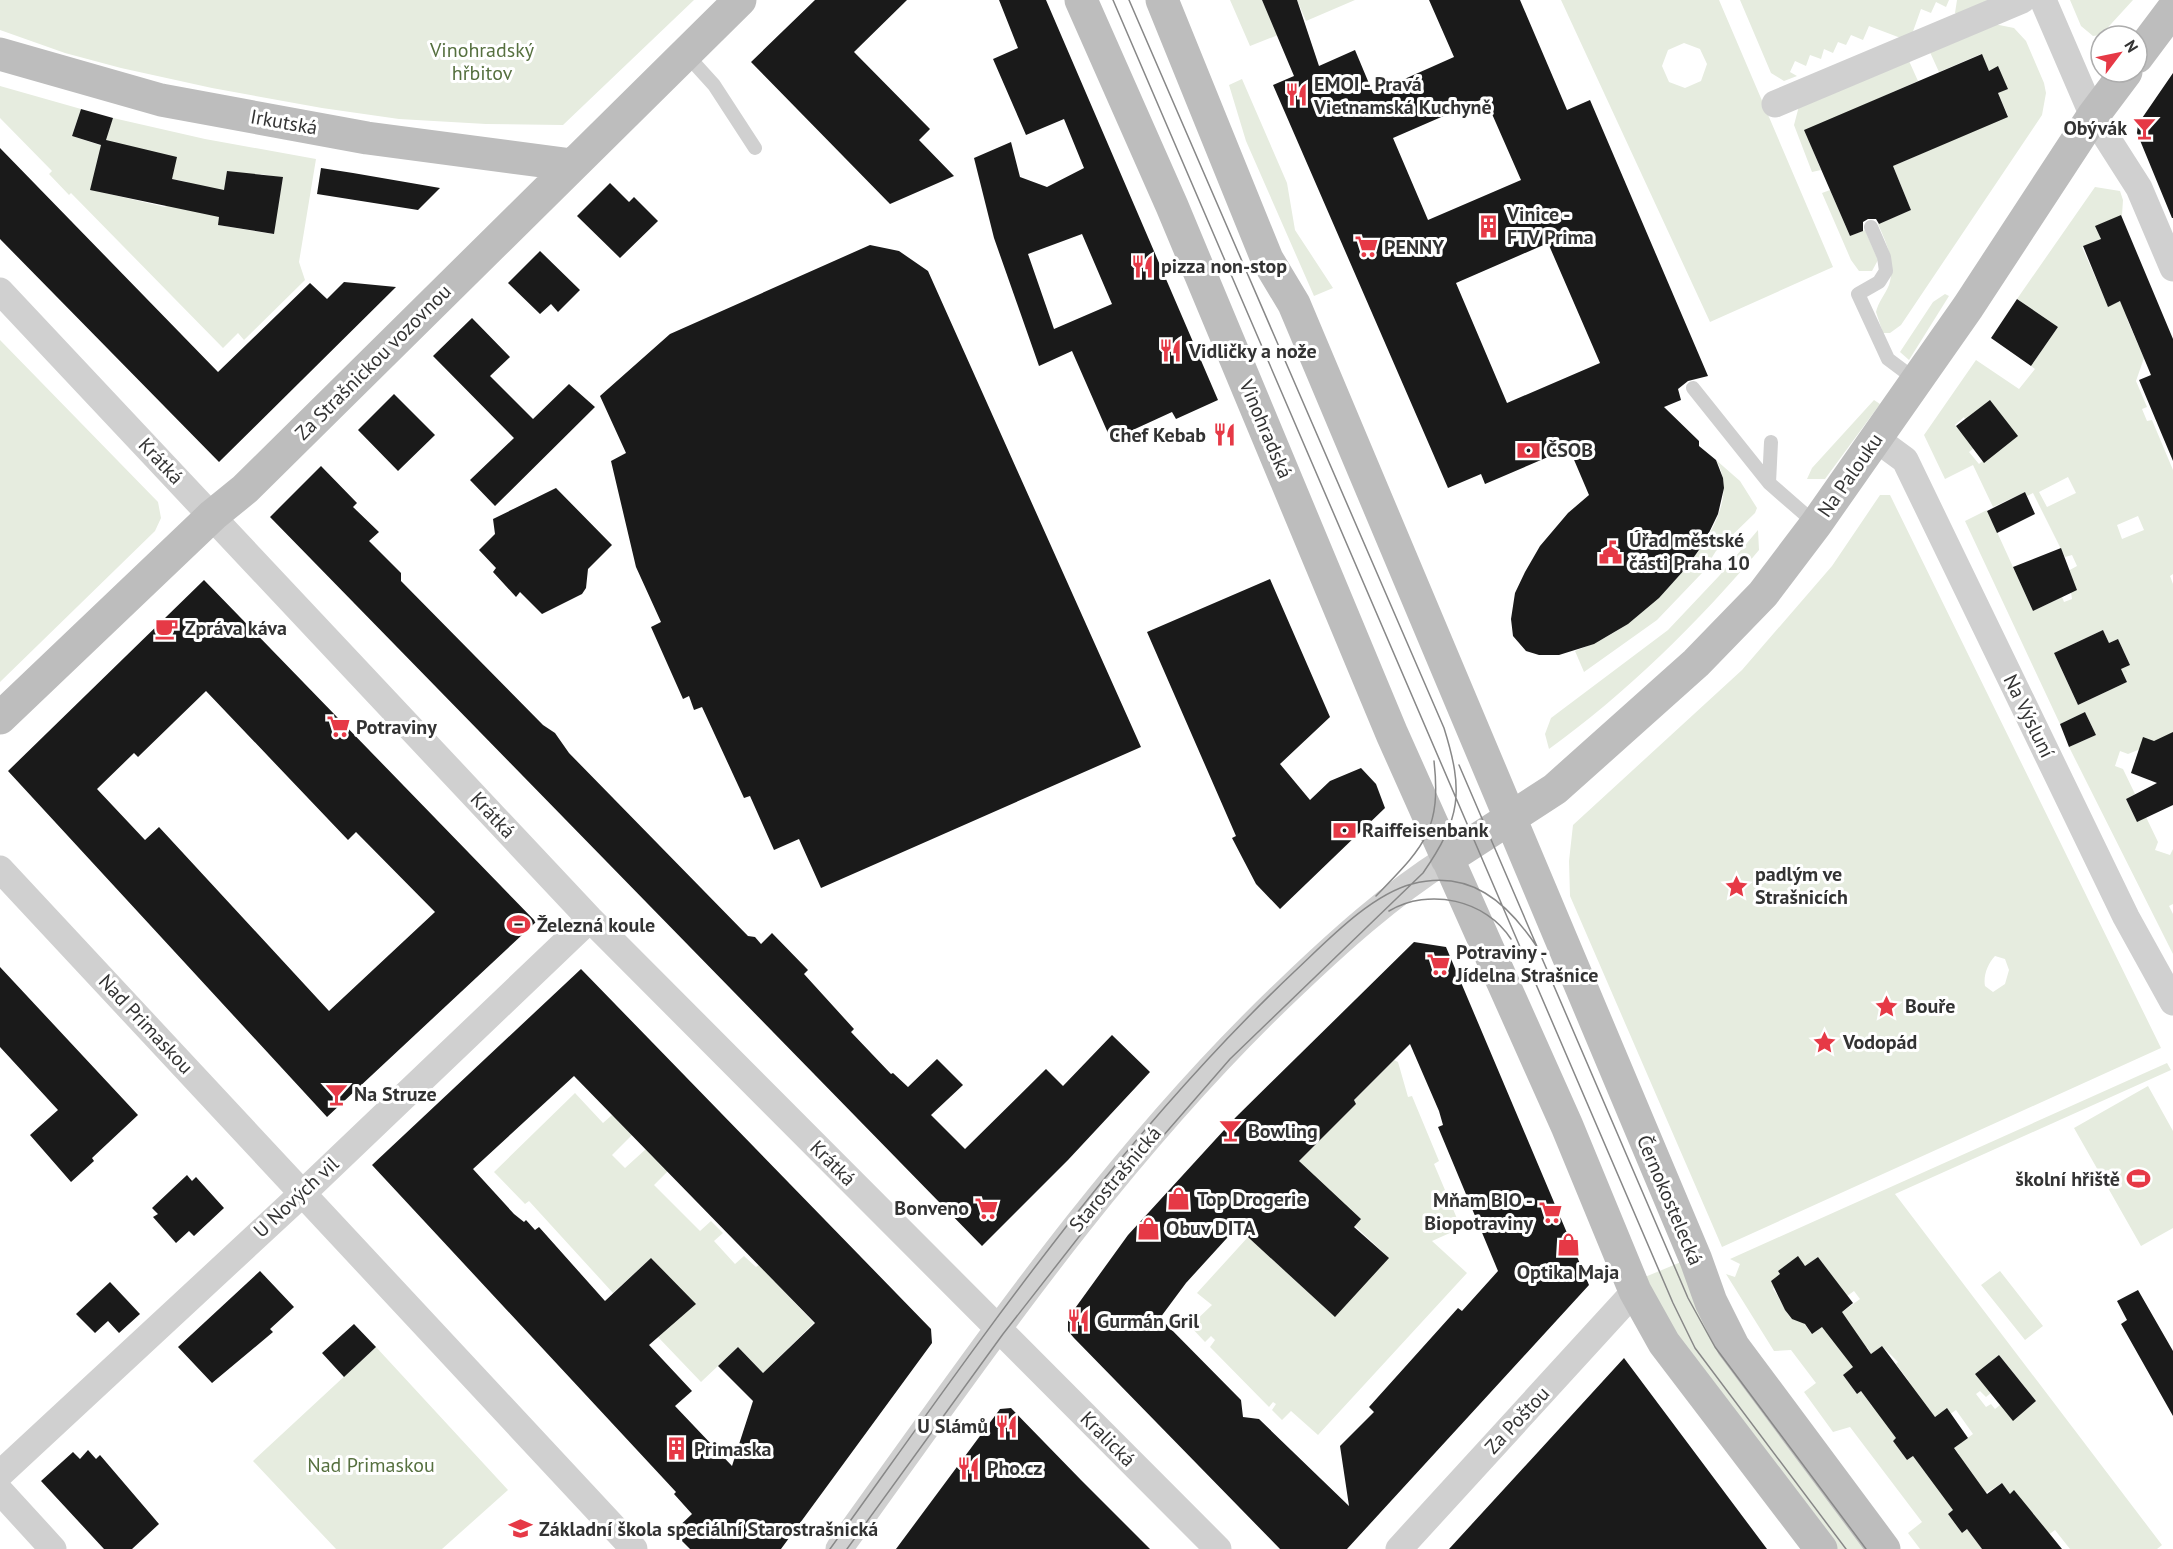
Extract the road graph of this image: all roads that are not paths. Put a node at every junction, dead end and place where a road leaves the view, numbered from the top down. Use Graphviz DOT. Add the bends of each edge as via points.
graph roads {
  1 [pos="740,0"];
  2 [pos="1081,0"];
  3 [pos="1162,0"];
  4 [pos="2022,0"];
  5 [pos="2043,0"];
  6 [pos="2173,9"];
  7 [pos="2149,41"];
  8 [pos="0,54"];
  9 [pos="685,54"];
  10 [pos="2117,84"];
  11 [pos="1775,104"];
  12 [pos="2093,116"];
  13 [pos="756,148"];
  14 [pos="572,165"];
  15 [pos="1871,227"];
  16 [pos="2173,268"];
  17 [pos="0,291"];
  18 [pos="1916,380"];
  19 [pos="1693,388"];
  20 [pos="1875,438"];
  21 [pos="1771,442"];
  22 [pos="1769,483"];
  23 [pos="213,515"];
  24 [pos="1816,524"];
  25 [pos="0,718"];
  26 [pos="1509,820"];
  27 [pos="1447,860"];
  28 [pos="0,869"];
  29 [pos="590,919"];
  30 [pos="2173,1002"];
  31 [pos="304,1192"];
  32 [pos="1635,1291"];
  33 [pos="998,1329"];
  34 [pos="0,1474"];
  35 [pos="0,1491"];
  36 [pos="53,1549"];
  37 [pos="634,1549"];
  38 [pos="839,1549"];
  39 [pos="1218,1549"];
  40 [pos="1399,1549"];
  41 [pos="1821,1549"];
  42 [pos="1884,1549"];
  1 -- 9 [label="main road, Za Strašnickou vozovnou"];
  2 -- 27 [label="main road, Vinohradská" via="1172,206"];
  3 -- 26 [label="main road" via="1267,259 1294,304"];
  4 -- 11 [label="street"];
  5 -- 12 [label="street"];
  6 -- 7 [label="main road"];
  8 -- 14 [label="main road, Irkutská" via="161,100 367,138"];
  9 -- 13 [label="lane" via="714,85"];
  9 -- 14 [label="main road, Za Strašnickou vozovnou"];
  10 -- 12 [label="main road, Na Palouku"];
  12 -- 16 [label="street" via="2139,188"];
  12 -- 18 [label="main road, Na Palouku"];
  14 -- 23 [label="main road, Za Strašnickou vozovnou" via="245,489"];
  15 -- 18 [label="lane" via="1886,271 1879,282 1858,294 1887,359"];
  17 -- 23 [label="street, Krátká"];
  18 -- 20 [label="main road, Na Palouku"];
  19 -- 22 [label="lane"];
  20 -- 24 [label="main road, Na Palouku"];
  20 -- 30 [label="street, Na Výsluní" via="1905,460 2121,907"];
  21 -- 22 [label="lane"];
  22 -- 24 [label="lane"];
  23 -- 25 [label="main road, Za Strašnickou vozovnou"];
  23 -- 29 [label="street, Krátká"];
  24 -- 26 [label="main road, Na Palouku" via="1763,594 1696,663 1561,784"];
  26 -- 27 [label="main road, Na Palouku"];
  26 -- 42 [label="main road, Černokostelecká" via="1711,1302 1733,1346"];
  27 -- 32 [label="main road"];
  27 -- 33 [label="street, Starostrašnická" via="1419,877 1352,932 1223,1053 1106,1187"];
  28 -- 31 [label="street, Nad Primaskou"];
  29 -- 31 [label="street, U Nových vil"];
  29 -- 33 [label="street, Krátká"];
  31 -- 34 [label="street, U Nových vil"];
  31 -- 37 [label="street, Nad Primaskou"];
  32 -- 40 [label="street, Za Poštou"];
  32 -- 41 [label="main road" via="1664,1343"];
  33 -- 38 [label="street, Starostrašnická"];
  33 -- 39 [label="street, Kralická"];
  35 -- 36 [label="street"];
}
